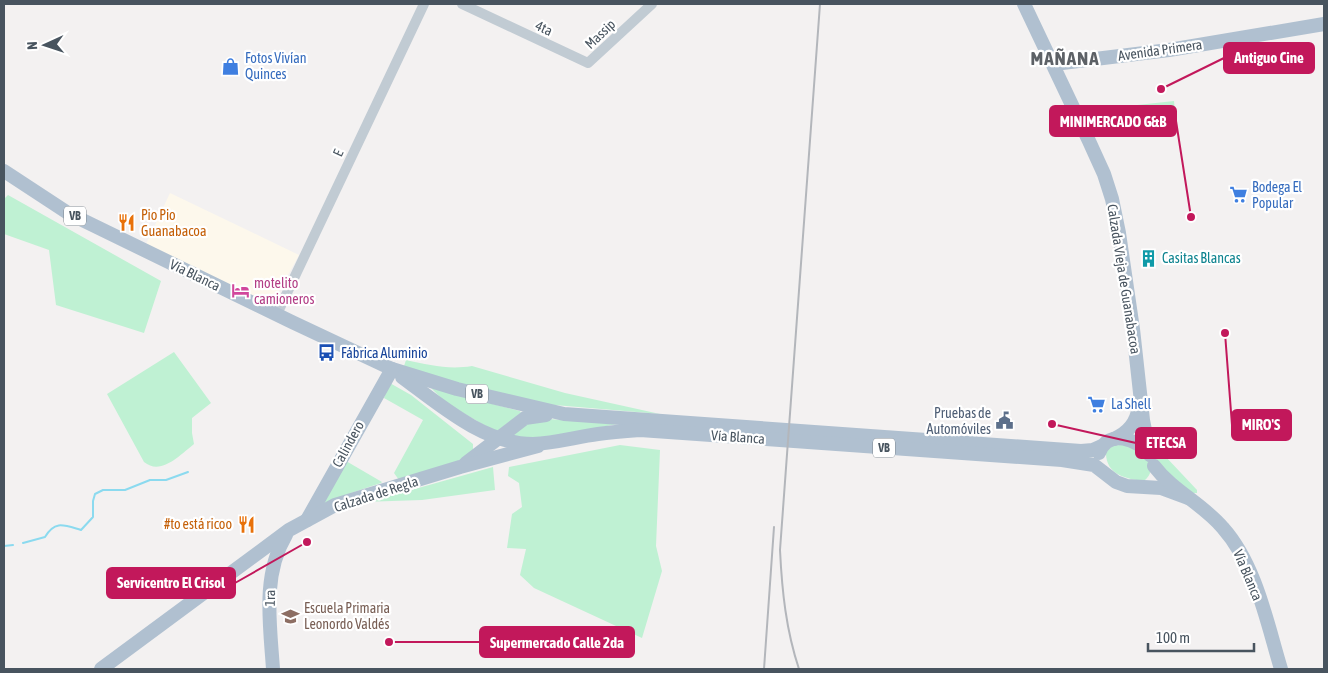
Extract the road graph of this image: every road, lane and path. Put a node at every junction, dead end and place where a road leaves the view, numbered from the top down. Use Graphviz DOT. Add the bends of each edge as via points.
graph roads {
  1 [pos="424,4"];
  2 [pos="462,4"];
  3 [pos="652,4"];
  4 [pos="1024,4"];
  5 [pos="1324,24"];
  6 [pos="588,63"];
  7 [pos="1054,64"];
  8 [pos="4,171"];
  9 [pos="277,314"];
  10 [pos="392,369"];
  11 [pos="1142,394"];
  12 [pos="564,414"];
  13 [pos="477,429"];
  14 [pos="498,437"];
  15 [pos="551,442"];
  16 [pos="1107,443"];
  17 [pos="477,454"];
  18 [pos="1152,461"];
  19 [pos="460,467"];
  20 [pos="1103,473"];
  21 [pos="1148,487"];
  22 [pos="1188,498"];
  23 [pos="306,520"];
  24 [pos="289,530"];
  25 [pos="101,669"];
  26 [pos="273,669"];
  27 [pos="1281,669"];
  1 -- 9 [label="street, E"];
  2 -- 6 [label="street, 4ta"];
  3 -- 6 [label="street, Massip"];
  4 -- 7 [label="main road, Calzada Vieja de Guanabacoa"];
  5 -- 7 [label="main road, Avenida Primera" via="1170,50"];
  7 -- 11 [label="main road, Calzada Vieja de Guanabacoa" via="1112,198"];
  8 -- 9 [label="main road, Vía Blanca / VB" via="68,212"];
  9 -- 10 [label="main road, Vía Blanca / VB"];
  10 -- 12 [label="main road, Vía Blanca / VB" via="457,389"];
  10 -- 13 [label="main road, Vía Blanca / VB"];
  10 -- 23 [label="main road, Calindero"];
  11 -- 16 [label="main road" via="1133,425"];
  11 -- 18 [label="main road, Calzada Vieja de Guanabacoa" via="1143,420"];
  12 -- 14 [label="main road" via="524,418"];
  12 -- 16 [label="main road, Vía Blanca / VB" via="1081,451"];
  13 -- 14 [label="main road, Vía Blanca / VB"];
  13 -- 17 [label="main road" via="482,441"];
  14 -- 15 [label="main road, Vía Blanca / VB" via="526,444"];
  14 -- 17 [label="main road"];
  15 -- 19 [label="main road, Calzada de Regla"];
  15 -- 20 [label="main road, Vía Blanca / VB" via="640,430 1062,460 1091,464"];
  16 -- 18 [label="main road, VB" via="1130,439 1142,446"];
  16 -- 20 [label="main road" via="1099,451 1098,463"];
  17 -- 19 [label="main road"];
  18 -- 21 [label="main road" via="1154,481"];
  18 -- 22 [label="main road, Vía Blanca / VB" via="1164,478"];
  19 -- 23 [label="main road, Calzada de Regla" via="335,505"];
  20 -- 21 [label="main road, VB" via="1121,484"];
  21 -- 22 [label="main road, Vía Blanca / VB"];
  22 -- 27 [label="main road, Vía Blanca / VB" via="1223,528 1242,554"];
  23 -- 24 [label="main road, Calzada de Regla"];
  24 -- 25 [label="main road, Calzada de Regla"];
  24 -- 26 [label="main road, 1ra" via="274,558 270,580"];
}
